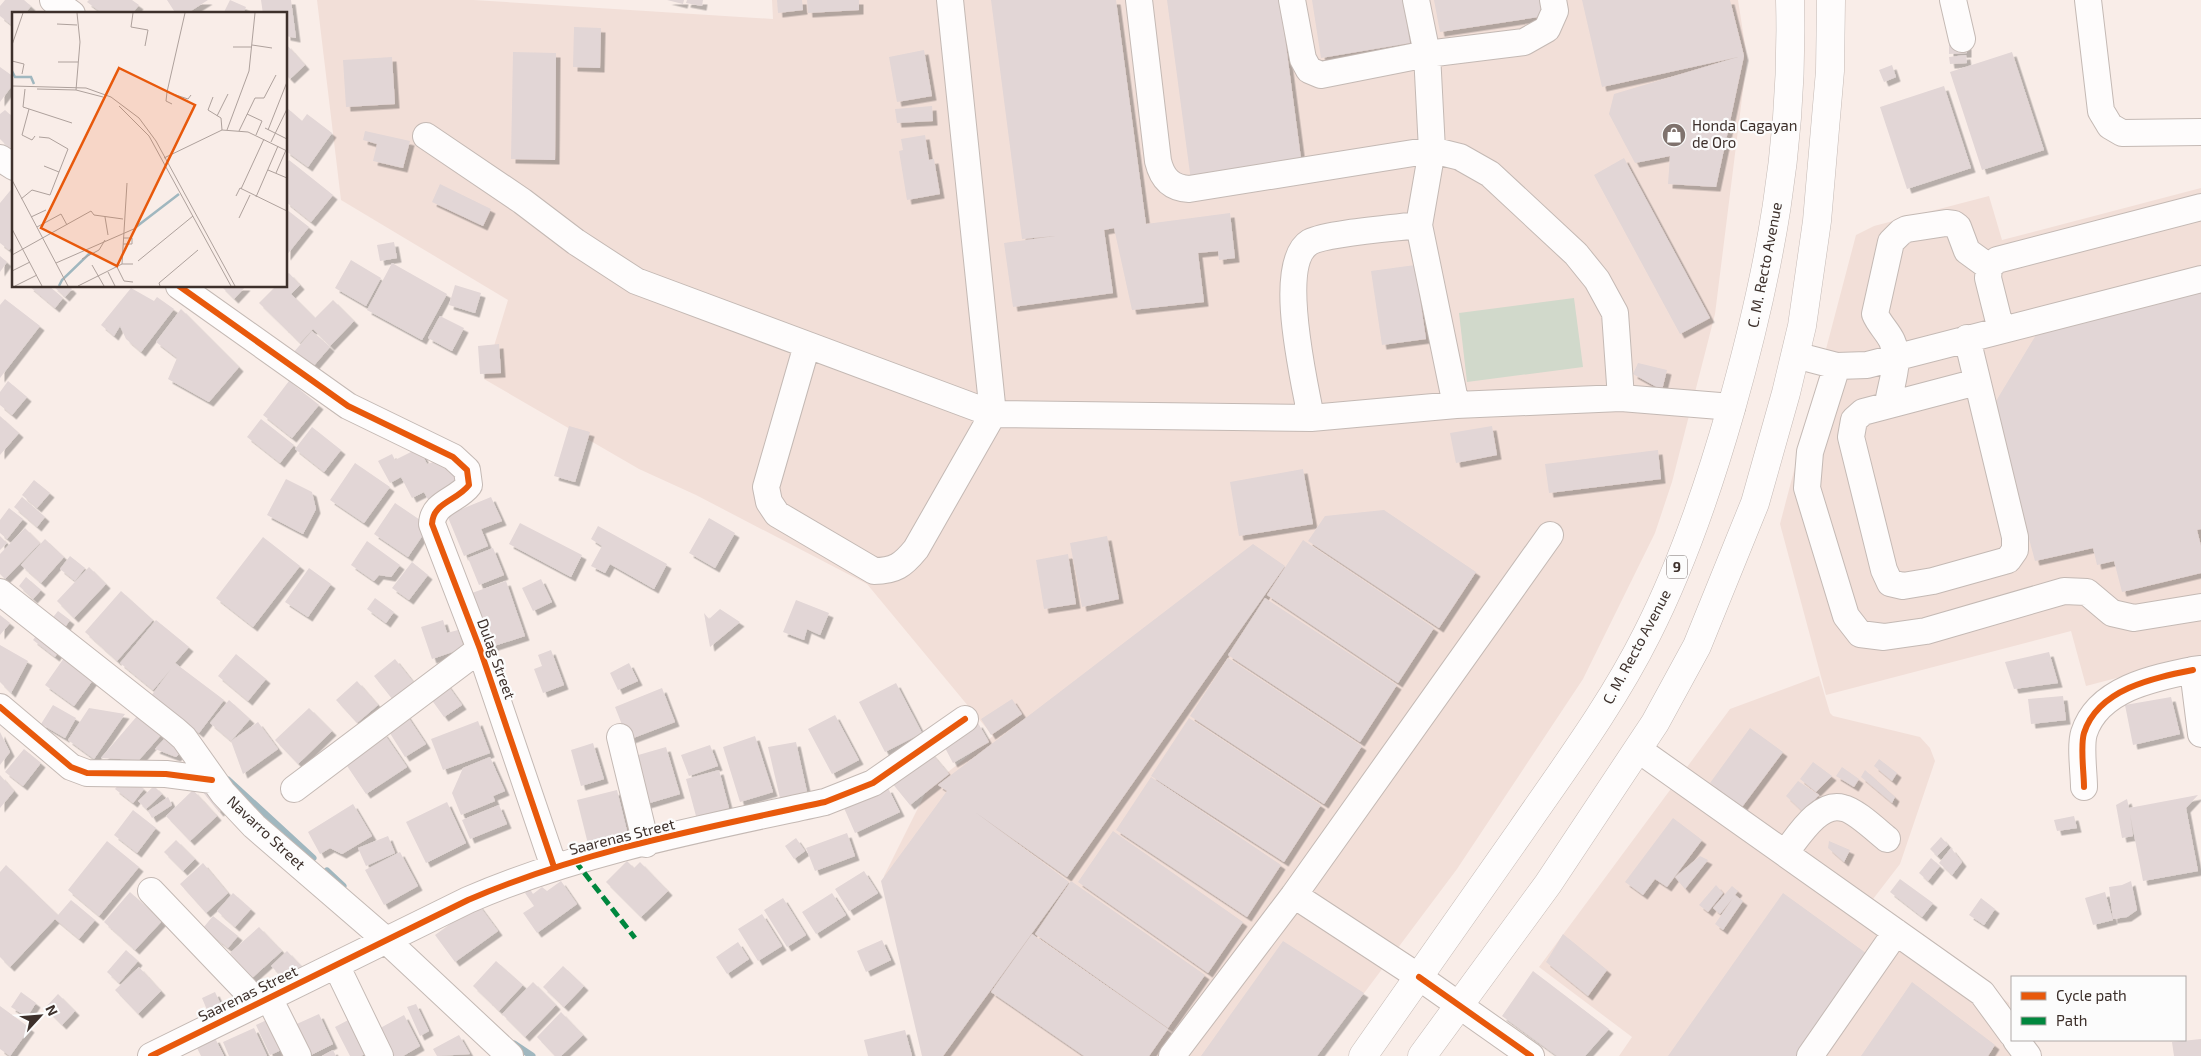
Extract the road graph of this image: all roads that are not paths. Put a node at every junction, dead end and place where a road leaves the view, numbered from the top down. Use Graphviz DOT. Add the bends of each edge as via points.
graph roads {
  1 [pos="53,0"];
  2 [pos="950,0"];
  3 [pos="1139,0"];
  4 [pos="1292,0"];
  5 [pos="1416,0"];
  6 [pos="1553,0"];
  7 [pos="1790,0"];
  8 [pos="1831,0"];
  9 [pos="1953,0"];
  10 [pos="2088,0"];
  11 [pos="69,12"];
  12 [pos="1962,39"];
  13 [pos="1427,54"];
  14 [pos="2201,132"];
  15 [pos="426,136"];
  16 [pos="1432,150"];
  17 [pos="0,158"];
  18 [pos="12,166"];
  19 [pos="2201,207"];
  20 [pos="1419,226"];
  21 [pos="1989,268"];
  22 [pos="2201,279"];
  23 [pos="182,288"];
  24 [pos="2001,330"];
  25 [pos="1967,338"];
  26 [pos="807,345"];
  27 [pos="1795,356"];
  28 [pos="1897,358"];
  29 [pos="1837,366"];
  30 [pos="1976,382"];
  31 [pos="1621,398"];
  32 [pos="1888,404"];
  33 [pos="1456,405"];
  34 [pos="1732,407"];
  35 [pos="993,414"];
  36 [pos="1311,418"];
  37 [pos="1550,535"];
  38 [pos="0,592"];
  39 [pos="2201,607"];
  40 [pos="480,649"];
  41 [pos="2197,669"];
  42 [pos="0,707"];
  43 [pos="965,719"];
  44 [pos="2201,734"];
  45 [pos="620,737"];
  46 [pos="1638,750"];
  47 [pos="212,780"];
  48 [pos="2084,787"];
  49 [pos="294,789"];
  50 [pos="1887,839"];
  51 [pos="646,844"];
  52 [pos="1785,853"];
  53 [pos="554,867"];
  54 [pos="151,891"];
  55 [pos="1294,895"];
  56 [pos="1896,932"];
  57 [pos="386,940"];
  58 [pos="336,965"];
  59 [pos="1419,977"];
  60 [pos="264,1000"];
  61 [pos="1459,1006"];
  62 [pos="2011,1033"];
  63 [pos="2017,1041"];
  64 [pos="151,1056"];
  65 [pos="298,1056"];
  66 [pos="380,1056"];
  67 [pos="510,1056"];
  68 [pos="1172,1056"];
  69 [pos="1363,1056"];
  70 [pos="1422,1056"];
  71 [pos="1531,1056"];
  72 [pos="1810,1056"];
  73 [pos="2028,1056"];
  1 -- 11 [label="street"];
  2 -- 35 [label="street"];
  3 -- 16 [label="street" via="1158,161 1161,174 1170,183 1189,189"];
  4 -- 13 [label="street" via="1303,59 1309,70 1321,75"];
  5 -- 13 [label="street"];
  6 -- 13 [label="street" via="1555,11 1547,29 1524,42"];
  7 -- 34 [label="highway, C. M. Recto Avenue / 9" via="1786,138 1776,219 1762,293"];
  8 -- 27 [label="highway" via="1830,71 1817,221"];
  9 -- 12 [label="street"];
  10 -- 14 [label="street" via="2101,111 2110,126 2122,133"];
  13 -- 16 [label="street"];
  15 -- 26 [label="street" via="636,281"];
  16 -- 20 [label="street"];
  16 -- 31 [label="street" via="1460,157 1490,174 1576,254 1597,280 1615,313"];
  17 -- 18 [label="street"];
  19 -- 21 [label="street" via="2040,247 1997,260"];
  20 -- 33 [label="street"];
  20 -- 36 [label="street" via="1333,236 1310,242 1301,251 1295,264 1292,302"];
  21 -- 24 [label="street" via="1988,278"];
  21 -- 28 [label="street" via="1967,251 1954,224 1908,229 1895,237 1891,242 1875,314 1892,340"];
  22 -- 24 [label="street"];
  23 -- 40 [label="street, Dulag Street" via="348,406 453,456 464,466 469,475 469,486 436,509 432,524"];
  24 -- 25 [label="street"];
  25 -- 28 [label="street"];
  25 -- 30 [label="street"];
  26 -- 35 [label="street"];
  26 -- 35 [label="street" via="766,487 769,502 777,514 874,571 890,571 906,561 916,549"];
  27 -- 29 [label="street"];
  27 -- 46 [label="highway" via="1755,503 1726,578 1697,646"];
  28 -- 29 [label="street" via="1867,365"];
  28 -- 32 [label="street"];
  29 -- 39 [label="street" via="1810,452 1807,488 1846,616 1860,634 1884,637 1926,631 2064,591 2087,592 2112,613 2134,618"];
  30 -- 32 [label="street"];
  30 -- 32 [label="street" via="2015,550 2008,560 1904,586 1890,583 1884,570 1852,437 1854,420 1863,412"];
  31 -- 33 [label="street"];
  31 -- 34 [label="street"];
  33 -- 36 [label="street"];
  34 -- 59 [label="highway, C. M. Recto Avenue / 9" via="1690,534 1647,634 1608,704"];
  35 -- 36 [label="street"];
  37 -- 55 [label="street"];
  38 -- 47 [label="street, Navarro Street" via="175,730"];
  40 -- 49 [label="street"];
  40 -- 53 [label="street, Dulag Street"];
  41 -- 44 [label="street"];
  41 -- 48 [label="street" via="2159,677 2129,689 2108,699 2095,710 2084,734"];
  42 -- 47 [label="street" via="71,767 79,770 166,774"];
  43 -- 51 [label="street, Saarenas Street" via="872,783 847,794"];
  45 -- 51 [label="street"];
  46 -- 52 [label="street"];
  46 -- 61 [label="highway" via="1548,884"];
  47 -- 57 [label="street, Navarro Street" via="254,826"];
  50 -- 52 [label="street" via="1845,808 1832,806 1818,814"];
  51 -- 53 [label="street, Saarenas Street"];
  52 -- 56 [label="street"];
  53 -- 57 [label="street, Saarenas Street" via="509,882"];
  54 -- 60 [label="street"];
  55 -- 59 [label="street"];
  55 -- 68 [label="street"];
  56 -- 62 [label="street" via="1982,993"];
  56 -- 72 [label="street"];
  57 -- 58 [label="street, Saarenas Street"];
  57 -- 67 [label="street, Navarro Street"];
  58 -- 60 [label="street, Saarenas Street"];
  58 -- 66 [label="street"];
  59 -- 61 [label="street"];
  59 -- 69 [label="highway, C. M. Recto Avenue / 9"];
  60 -- 64 [label="street, Saarenas Street"];
  60 -- 65 [label="street"];
  61 -- 70 [label="highway"];
  61 -- 71 [label="street"];
  63 -- 73 [label="street"];
}
